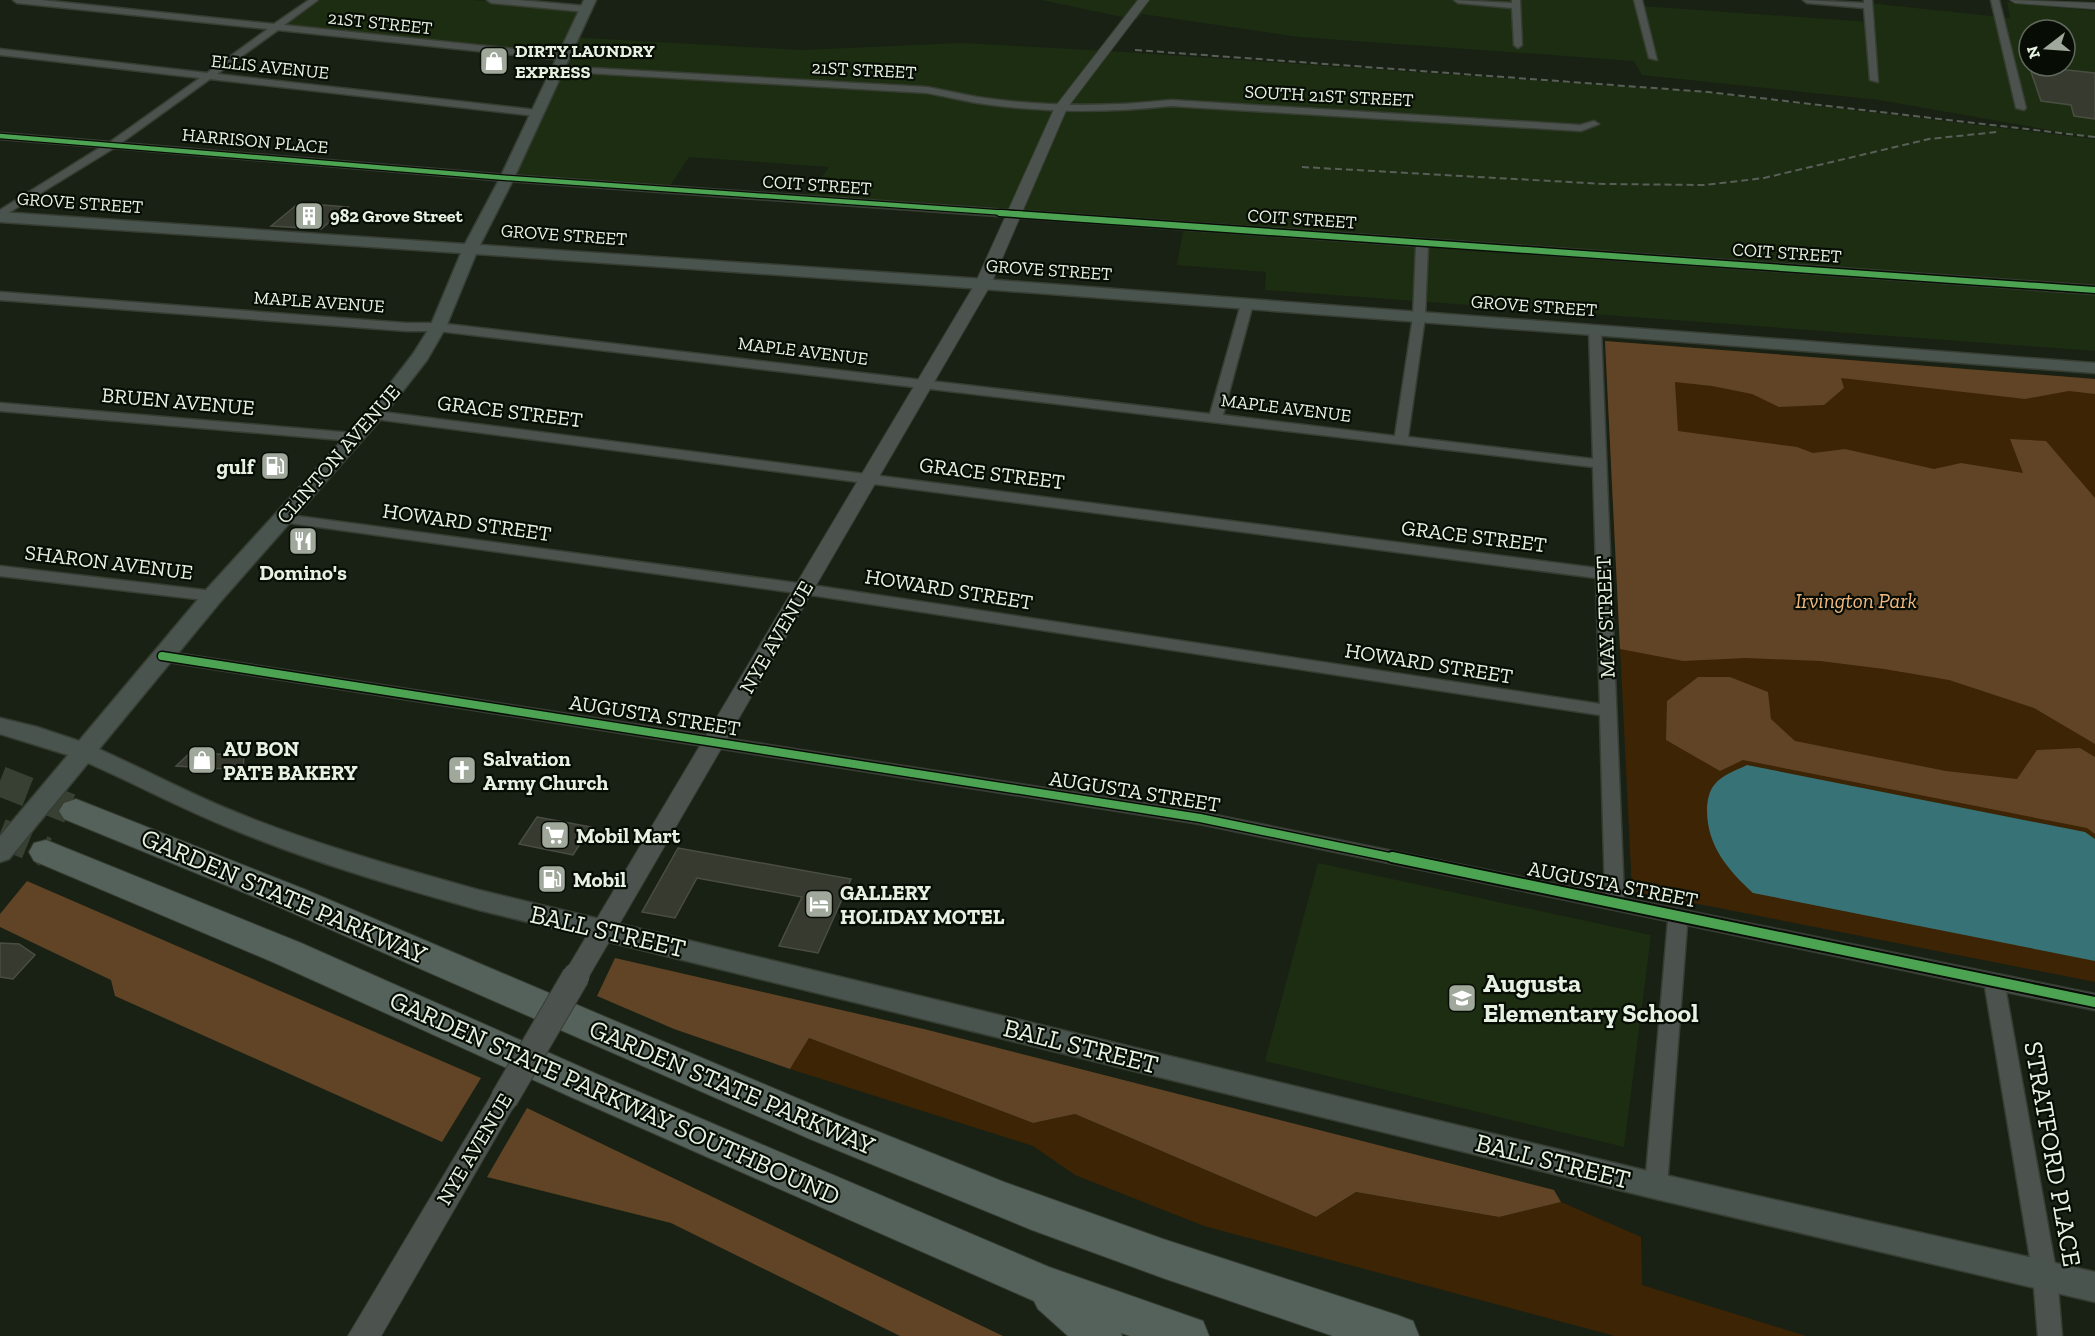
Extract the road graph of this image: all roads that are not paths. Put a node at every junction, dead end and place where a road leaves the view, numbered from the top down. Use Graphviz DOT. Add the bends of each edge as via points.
graph roads {
  1 [pos="17,0"];
  2 [pos="314,0"];
  3 [pos="491,0"];
  4 [pos="1144,0"];
  5 [pos="1458,0"];
  6 [pos="1638,0"];
  7 [pos="1807,0"];
  8 [pos="1995,0"];
  9 [pos="2015,0"];
  10 [pos="1516,3"];
  11 [pos="1868,3"];
  12 [pos="588,4"];
  13 [pos="2095,6"];
  14 [pos="274,29"];
  15 [pos="1518,45"];
  16 [pos="0,52"];
  17 [pos="1654,58"];
  18 [pos="559,63"];
  19 [pos="206,77"];
  20 [pos="1875,80"];
  21 [pos="1061,107"];
  22 [pos="2021,108"];
  23 [pos="536,113"];
  24 [pos="1594,124"];
  25 [pos="0,136"];
  26 [pos="112,145"];
  27 [pos="507,178"];
  28 [pos="1014,214"];
  29 [pos="0,216"];
  30 [pos="1422,242"];
  31 [pos="471,248"];
  32 [pos="983,284"];
  33 [pos="2091,290"];
  34 [pos="0,296"];
  35 [pos="2095,300"];
  36 [pos="1247,304"];
  37 [pos="1419,317"];
  38 [pos="438,327"];
  39 [pos="1595,330"];
  40 [pos="2095,368"];
  41 [pos="925,383"];
  42 [pos="0,407"];
  43 [pos="375,415"];
  44 [pos="1216,418"];
  45 [pos="353,437"];
  46 [pos="1401,439"];
  47 [pos="1600,464"];
  48 [pos="869,478"];
  49 [pos="282,518"];
  50 [pos="0,571"];
  51 [pos="1604,574"];
  52 [pos="804,589"];
  53 [pos="213,596"];
  54 [pos="162,656"];
  55 [pos="1609,711"];
  56 [pos="0,726"];
  57 [pos="714,743"];
  58 [pos="83,752"];
  59 [pos="76,811"];
  60 [pos="46,852"];
  61 [pos="0,853"];
  62 [pos="1615,903"];
  63 [pos="1678,916"];
  64 [pos="604,929"];
  65 [pos="1994,982"];
  66 [pos="2095,1002"];
  67 [pos="1656,1186"];
  68 [pos="2045,1275"];
  69 [pos="1039,1283"];
  70 [pos="2095,1287"];
  71 [pos="364,1336"];
  72 [pos="1100,1336"];
  73 [pos="1187,1336"];
  74 [pos="1397,1336"];
  75 [pos="2050,1336"];
  1 -- 14 [label="street, 21ST STREET"];
  2 -- 14 [label="street"];
  3 -- 12 [label="street"];
  4 -- 21 [label="street, NYE AVENUE"];
  5 -- 10 [label="street"];
  6 -- 17 [label="street"];
  7 -- 11 [label="street"];
  8 -- 22 [label="street"];
  9 -- 13 [label="street"];
  10 -- 15 [label="street"];
  11 -- 20 [label="street"];
  12 -- 18 [label="main road, CLINTON AVENUE"];
  14 -- 18 [label="street, 21ST STREET"];
  14 -- 19 [label="street"];
  16 -- 19 [label="street, ELLIS AVENUE"];
  18 -- 21 [label="street, 21ST STREET" via="927,90 986,101"];
  18 -- 23 [label="main road, CLINTON AVENUE"];
  19 -- 23 [label="street, ELLIS AVENUE"];
  19 -- 26 [label="street"];
  21 -- 24 [label="street, SOUTH 21ST STREET" via="1124,108 1171,103 1581,128"];
  21 -- 28 [label="street, NYE AVENUE"];
  23 -- 27 [label="main road, CLINTON AVENUE"];
  25 -- 26 [label="street, HARRISON PLACE"];
  26 -- 27 [label="street, HARRISON PLACE"];
  26 -- 29 [label="street"];
  27 -- 28 [label="street, COIT STREET"];
  27 -- 31 [label="main road, CLINTON AVENUE"];
  28 -- 30 [label="street, COIT STREET"];
  28 -- 32 [label="street, NYE AVENUE"];
  29 -- 31 [label="main road, GROVE STREET"];
  30 -- 33 [label="street, COIT STREET"];
  30 -- 37 [label="street"];
  31 -- 32 [label="main road, GROVE STREET"];
  31 -- 38 [label="main road, CLINTON AVENUE"];
  32 -- 36 [label="main road, GROVE STREET"];
  32 -- 41 [label="street, NYE AVENUE"];
  33 -- 35 [label="street"];
  34 -- 38 [label="street, MAPLE AVENUE"];
  36 -- 37 [label="main road, GROVE STREET"];
  36 -- 44 [label="street"];
  37 -- 39 [label="main road, GROVE STREET"];
  37 -- 46 [label="street"];
  38 -- 41 [label="street, MAPLE AVENUE"];
  38 -- 43 [label="main road, CLINTON AVENUE" via="421,356"];
  39 -- 40 [label="main road, GROVE STREET"];
  39 -- 47 [label="street, MAY STREET"];
  41 -- 44 [label="street, MAPLE AVENUE"];
  41 -- 48 [label="street, NYE AVENUE"];
  42 -- 45 [label="street, BRUEN AVENUE"];
  43 -- 45 [label="main road, CLINTON AVENUE"];
  43 -- 48 [label="street, GRACE STREET"];
  44 -- 46 [label="street, MAPLE AVENUE"];
  45 -- 49 [label="main road, CLINTON AVENUE"];
  46 -- 47 [label="street, MAPLE AVENUE"];
  47 -- 51 [label="street, MAY STREET"];
  48 -- 51 [label="street, GRACE STREET"];
  48 -- 52 [label="street, NYE AVENUE"];
  49 -- 52 [label="street, HOWARD STREET"];
  49 -- 53 [label="main road, CLINTON AVENUE"];
  50 -- 53 [label="street, SHARON AVENUE"];
  51 -- 55 [label="street, MAY STREET"];
  52 -- 55 [label="street, HOWARD STREET"];
  52 -- 57 [label="street, NYE AVENUE"];
  53 -- 54 [label="main road, CLINTON AVENUE"];
  54 -- 57 [label="street, AUGUSTA STREET"];
  54 -- 58 [label="main road, CLINTON AVENUE"];
  55 -- 62 [label="street, MAY STREET"];
  56 -- 58 [label="main road, BALL STREET" via="46,736"];
  57 -- 62 [label="street, AUGUSTA STREET" via="1200,818"];
  57 -- 64 [label="street, NYE AVENUE"];
  58 -- 61 [label="main road, CLINTON AVENUE"];
  58 -- 64 [label="main road, BALL STREET" via="224,816 321,853 479,900"];
  59 -- 74 [label="highway, GARDEN STATE PARKWAY" via="266,886 934,1173 1119,1244"];
  60 -- 69 [label="highway, GARDEN STATE PARKWAY SOUTHBOUND" via="288,953"];
  62 -- 63 [label="street, AUGUSTA STREET"];
  63 -- 65 [label="street, AUGUSTA STREET"];
  63 -- 67 [label="street"];
  64 -- 67 [label="main road, BALL STREET"];
  64 -- 71 [label="street, NYE AVENUE, bridge"];
  65 -- 66 [label="street, AUGUSTA STREET"];
  65 -- 68 [label="street, STRATFORD PLACE"];
  67 -- 68 [label="main road, BALL STREET"];
  68 -- 70 [label="main road, BALL STREET"];
  68 -- 75 [label="street, STRATFORD PLACE"];
  69 -- 72 [label="highway"];
  69 -- 73 [label="highway, GARDEN STATE PARKWAY SOUTHBOUND"];
}
